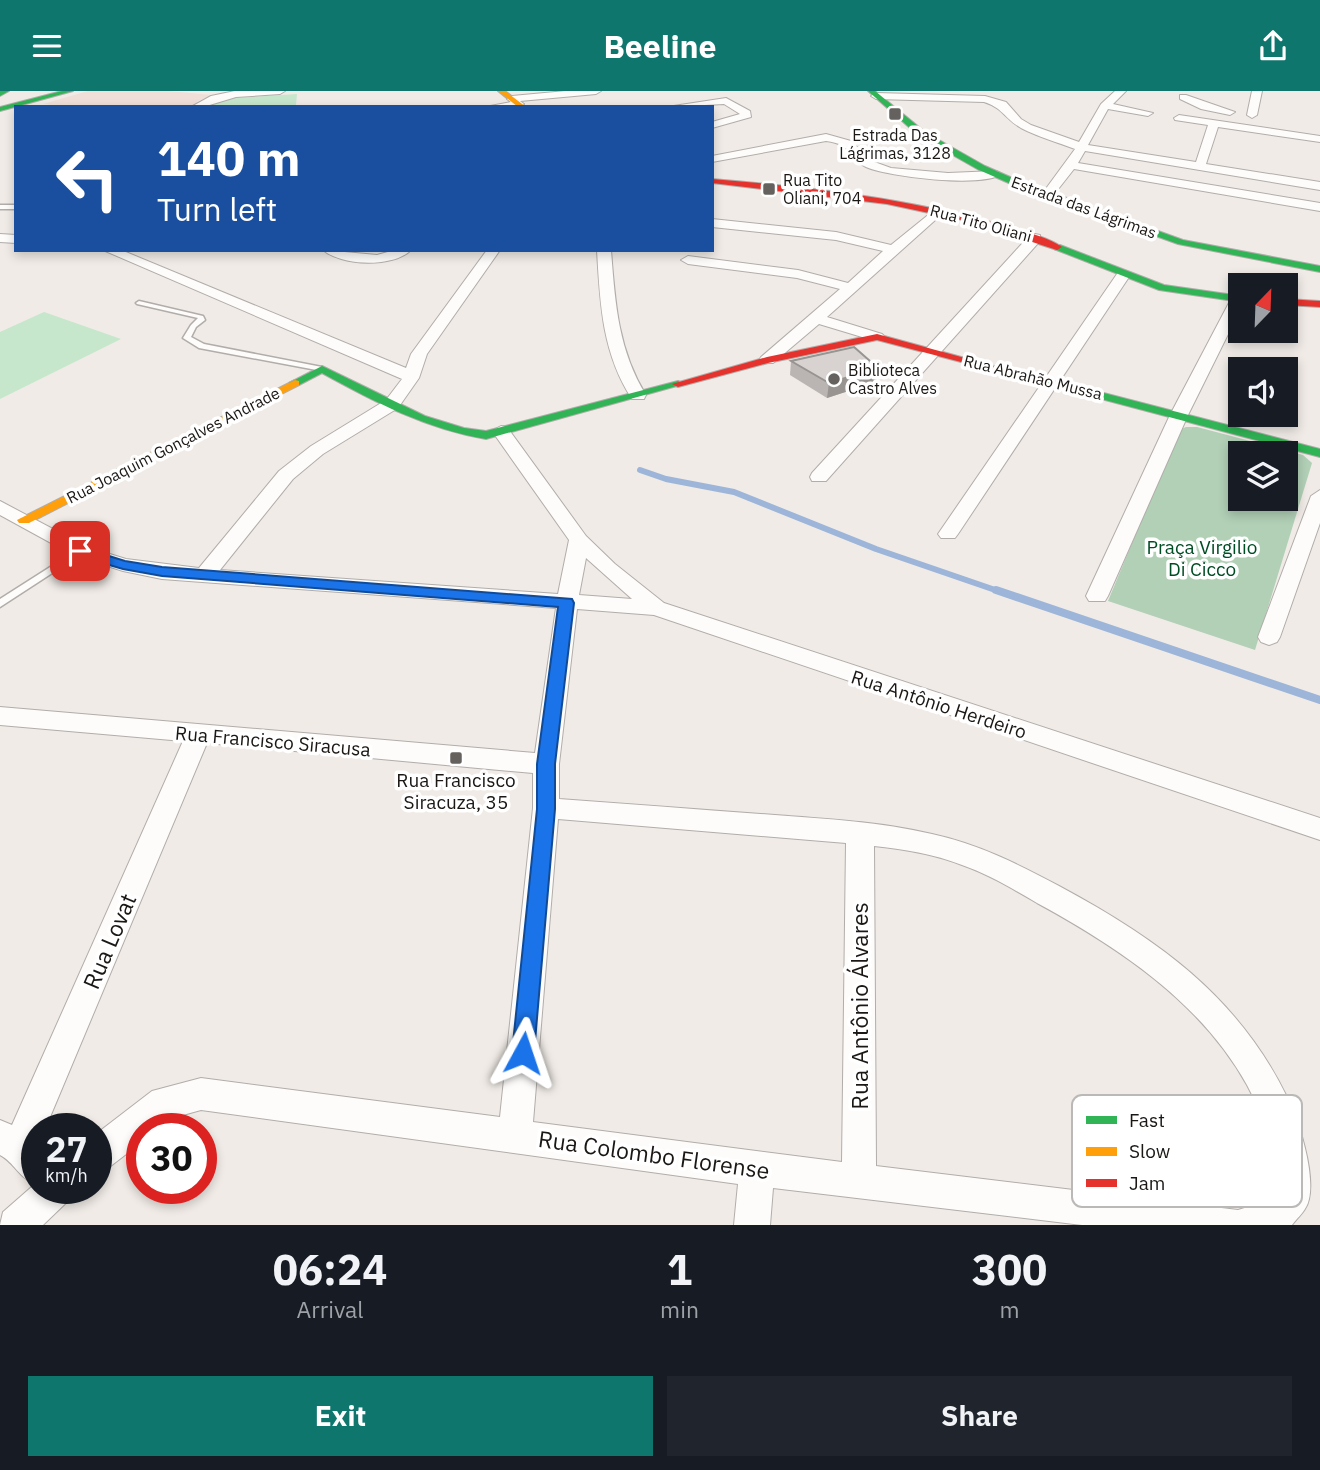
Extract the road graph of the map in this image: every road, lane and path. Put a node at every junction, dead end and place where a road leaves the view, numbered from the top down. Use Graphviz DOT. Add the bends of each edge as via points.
graph roads {
  1 [pos="70,91"];
  2 [pos="280,91"];
  3 [pos="596,91"];
  4 [pos="1122,91"];
  5 [pos="1257,91"];
  6 [pos="873,93"];
  7 [pos="724,96"];
  8 [pos="1183,97"];
  9 [pos="3,100"];
  10 [pos="514,100"];
  11 [pos="200,103"];
  12 [pos="497,105"];
  13 [pos="681,105"];
  14 [pos="1105,106"];
  15 [pos="1148,113"];
  16 [pos="1252,115"];
  17 [pos="1265,117"];
  18 [pos="1179,118"];
  19 [pos="1214,123"];
  20 [pos="714,125"];
  21 [pos="1320,139"];
  22 [pos="1081,147"];
  23 [pos="714,159"];
  24 [pos="1070,165"];
  25 [pos="1200,166"];
  26 [pos="996,174"];
  27 [pos="714,181"];
  28 [pos="1320,186"];
  29 [pos="1048,194"];
  30 [pos="1320,207"];
  31 [pos="938,211"];
  32 [pos="714,223"];
  33 [pos="1035,238"];
  34 [pos="892,249"];
  35 [pos="114,252"];
  36 [pos="337,252"];
  37 [pos="399,252"];
  38 [pos="493,252"];
  39 [pos="604,252"];
  40 [pos="688,260"];
  41 [pos="1320,269"];
  42 [pos="1124,274"];
  43 [pos="851,288"];
  44 [pos="1228,297"];
  45 [pos="139,303"];
  46 [pos="1298,303"];
  47 [pos="1320,304"];
  48 [pos="818,319"];
  49 [pos="1228,322"];
  50 [pos="877,337"];
  51 [pos="931,351"];
  52 [pos="767,360"];
  53 [pos="322,369"];
  54 [pos="411,378"];
  55 [pos="1053,382"];
  56 [pos="638,395"];
  57 [pos="392,404"];
  58 [pos="1179,415"];
  59 [pos="501,431"];
  60 [pos="1320,453"];
  61 [pos="819,477"];
  62 [pos="1320,496"];
  63 [pos="0,507"];
  64 [pos="24,520"];
  65 [pos="948,534"];
  66 [pos="579,540"];
  67 [pos="80,551"];
  68 [pos="204,575"];
  69 [pos="1097,596"];
  70 [pos="566,603"];
  71 [pos="0,604"];
  72 [pos="656,608"];
  73 [pos="1269,637"];
  74 [pos="0,716"];
  75 [pos="198,735"];
  76 [pos="546,764"];
  77 [pos="546,809"];
  78 [pos="1320,829"];
  79 [pos="860,833"];
  80 [pos="1268,1095"];
  81 [pos="58,1113"];
  82 [pos="515,1135"];
  83 [pos="112,1144"];
  84 [pos="757,1169"];
  85 [pos="859,1180"];
  86 [pos="24,1204"];
  87 [pos="1072,1206"];
  88 [pos="1083,1207"];
  89 [pos="1284,1207"];
  90 [pos="16,1225"];
  91 [pos="752,1225"];
  92 [pos="1232,1225"];
  93 [pos="1244,1225"];
  1 -- 9 [label="street"];
  2 -- 11 [label="street" via="225,94"];
  3 -- 10 [label="street"];
  4 -- 14 [label="street"];
  5 -- 16 [label="street"];
  6 -- 22 [label="street" via="994,101 1009,108 1027,127"];
  6 -- 26 [label="street, Estrada das Lágrimas" via="922,134"];
  7 -- 13 [label="street"];
  7 -- 20 [label="street" via="747,115"];
  8 -- 16 [label="street" via="1210,109"];
  10 -- 12 [label="street"];
  14 -- 15 [label="street"];
  14 -- 22 [label="street"];
  16 -- 17 [label="street"];
  18 -- 19 [label="street"];
  19 -- 21 [label="street"];
  19 -- 25 [label="street"];
  22 -- 24 [label="street"];
  22 -- 25 [label="street"];
  23 -- 26 [label="street" via="821,137 853,146 865,162 881,168 962,177"];
  24 -- 29 [label="street"];
  24 -- 30 [label="street"];
  25 -- 28 [label="street"];
  26 -- 29 [label="street, Estrada das Lágrimas"];
  27 -- 31 [label="street, Rua Tito Oliani" via="842,192"];
  29 -- 41 [label="street, Estrada das Lágrimas" via="1181,242"];
  31 -- 33 [label="street, Rua Tito Oliani"];
  31 -- 34 [label="street"];
  32 -- 34 [label="street" via="810,232"];
  33 -- 42 [label="street, Rua Tito Oliani"];
  33 -- 51 [label="street"];
  34 -- 43 [label="street"];
  35 -- 54 [label="street"];
  36 -- 37 [label="street" via="380,259"];
  38 -- 54 [label="street" via="419,353"];
  39 -- 56 [label="street" via="615,352"];
  40 -- 43 [label="street" via="798,274"];
  42 -- 44 [label="street, Rua Tito Oliani" via="1163,288"];
  42 -- 55 [label="street"];
  43 -- 48 [label="street"];
  45 -- 53 [label="lane" via="201,317 187,338 192,342"];
  46 -- 47 [label="street"];
  48 -- 50 [label="street"];
  48 -- 52 [label="street"];
  49 -- 58 [label="street"];
  50 -- 51 [label="street, Rua Abrahão Mussa"];
  50 -- 52 [label="street, Rua Abrahão Mussa"];
  51 -- 55 [label="street, Rua Abrahão Mussa"];
  51 -- 61 [label="street"];
  52 -- 56 [label="street, Rua Abrahão Mussa"];
  53 -- 57 [label="street, Rua Abrahão Mussa"];
  53 -- 64 [label="street, Rua Joaquim Gonçalves Andrade"];
  54 -- 57 [label="street"];
  55 -- 58 [label="street, Rua Abrahão Mussa"];
  55 -- 65 [label="street"];
  56 -- 59 [label="street, Rua Abrahão Mussa"];
  57 -- 59 [label="street, Rua Abrahão Mussa" via="462,433"];
  57 -- 68 [label="street" via="317,450 286,475"];
  58 -- 60 [label="street, Rua Abrahão Mussa"];
  58 -- 69 [label="street"];
  59 -- 66 [label="street, Rua Antônio Herdeiro"];
  62 -- 73 [label="street"];
  63 -- 64 [label="street"];
  64 -- 67 [label="street"];
  66 -- 70 [label="street"];
  66 -- 72 [label="street, Rua Antônio Herdeiro"];
  67 -- 68 [label="street" via="123,565"];
  67 -- 71 [label="lane"];
  68 -- 70 [label="street"];
  70 -- 72 [label="street"];
  70 -- 76 [label="street"];
  72 -- 78 [label="street, Rua Antônio Herdeiro"];
  74 -- 75 [label="street, Rua Francisco Siracusa"];
  75 -- 76 [label="street, Rua Francisco Siracusa"];
  75 -- 81 [label="street, Rua Lovat"];
  76 -- 77 [label="street"];
  77 -- 79 [label="street"];
  77 -- 82 [label="street"];
  79 -- 80 [label="street" via="957,851 1113,930 1205,1002 1249,1057"];
  79 -- 85 [label="street, Rua Antônio Álvares"];
  82 -- 83 [label="street, Rua Colombo Florense" via="201,1094 164,1103"];
  82 -- 84 [label="street, Rua Colombo Florense"];
  84 -- 85 [label="street, Rua Colombo Florense"];
  84 -- 91 [label="street"];
  85 -- 87 [label="street, Rua Colombo Florense"];
  86 -- 90 [label="street"];
  88 -- 92 [label="street, Rua Colombo Florense"];
  89 -- 93 [label="street" via="1274,1218"];
}
